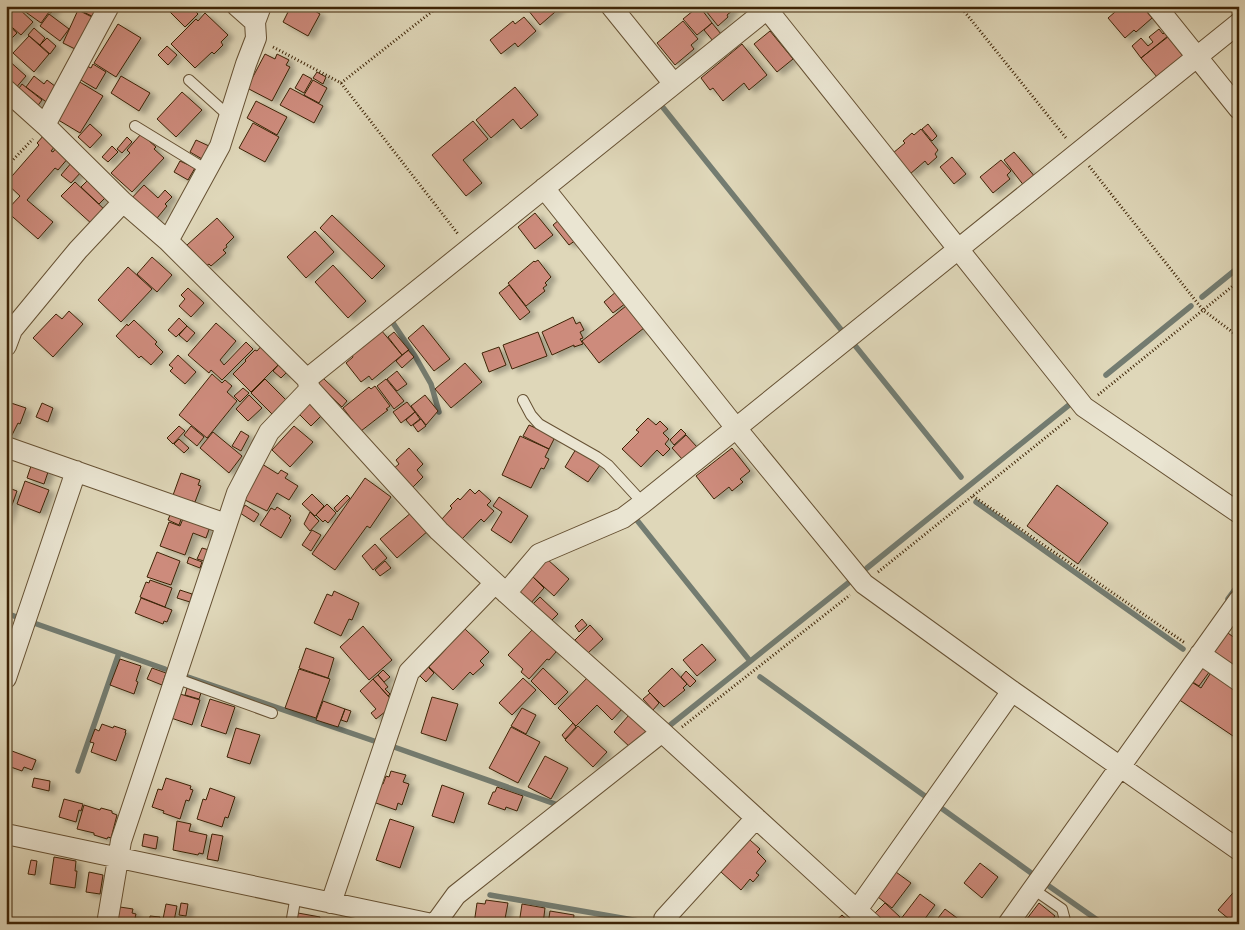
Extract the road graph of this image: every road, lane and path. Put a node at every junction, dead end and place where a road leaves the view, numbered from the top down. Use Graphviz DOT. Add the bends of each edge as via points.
graph roads {
  1 [pos="109,6"];
  2 [pos="237,6"];
  3 [pos="439,6"];
  4 [pos="611,6"];
  5 [pos="960,6"];
  6 [pos="1156,6"];
  7 [pos="769,8"];
  8 [pos="257,22"];
  9 [pos="1239,23"];
  10 [pos="1197,57"];
  11 [pos="189,80"];
  12 [pos="341,83"];
  13 [pos="674,84"];
  14 [pos="6,90"];
  15 [pos="1239,109"];
  16 [pos="230,117"];
  17 [pos="45,125"];
  18 [pos="135,126"];
  19 [pos="1078,153"];
  20 [pos="6,168"];
  21 [pos="207,170"];
  22 [pos="544,188"];
  23 [pos="123,202"];
  24 [pos="168,241"];
  25 [pos="470,249"];
  26 [pos="959,249"];
  27 [pos="1239,280"];
  28 [pos="1203,310"];
  29 [pos="1239,336"];
  30 [pos="6,346"];
  31 [pos="309,384"];
  32 [pos="524,400"];
  33 [pos="1084,407"];
  34 [pos="736,428"];
  35 [pos="6,447"];
  36 [pos="76,471"];
  37 [pos="973,496"];
  38 [pos="643,503"];
  39 [pos="1239,513"];
  40 [pos="226,524"];
  41 [pos="864,584"];
  42 [pos="501,588"];
  43 [pos="1239,600"];
  44 [pos="1200,654"];
  45 [pos="6,678"];
  46 [pos="175,678"];
  47 [pos="1239,681"];
  48 [pos="1012,691"];
  49 [pos="272,713"];
  50 [pos="666,735"];
  51 [pos="1120,766"];
  52 [pos="756,818"];
  53 [pos="6,834"];
  54 [pos="1239,850"];
  55 [pos="118,858"];
  56 [pos="1033,889"];
  57 [pos="296,896"];
  58 [pos="331,903"];
  59 [pos="857,910"];
  60 [pos="664,919"];
  61 [pos="107,924"];
  62 [pos="291,924"];
  63 [pos="434,924"];
  64 [pos="872,924"];
  65 [pos="1008,924"];
  66 [pos="1066,924"];
  1 -- 17 [label="street"];
  2 -- 8 [label="street"];
  3 -- 12 [label="path"];
  4 -- 13 [label="street"];
  5 -- 19 [label="path"];
  6 -- 10 [label="street"];
  7 -- 13 [label="street"];
  7 -- 26 [label="street"];
  8 -- 12 [label="path"];
  8 -- 16 [label="street"];
  9 -- 10 [label="street"];
  10 -- 15 [label="street"];
  10 -- 19 [label="street"];
  11 -- 16 [label="lane"];
  12 -- 25 [label="path"];
  13 -- 22 [label="street"];
  14 -- 17 [label="street"];
  16 -- 21 [label="street"];
  17 -- 20 [label="path"];
  17 -- 23 [label="street"];
  18 -- 21 [label="lane"];
  19 -- 26 [label="street"];
  19 -- 28 [label="path"];
  21 -- 24 [label="street"];
  22 -- 25 [label="street"];
  22 -- 34 [label="street"];
  23 -- 24 [label="street"];
  23 -- 30 [label="street" via="78,250 12,330"];
  24 -- 31 [label="street"];
  25 -- 31 [label="street"];
  26 -- 33 [label="street"];
  26 -- 34 [label="street"];
  27 -- 28 [label="path"];
  28 -- 29 [label="path"];
  28 -- 33 [label="path"];
  31 -- 40 [label="street" via="269,432 237,493"];
  31 -- 42 [label="street" via="440,531"];
  32 -- 38 [label="lane" via="538,424 602,461"];
  33 -- 37 [label="path"];
  33 -- 39 [label="street"];
  34 -- 38 [label="street"];
  34 -- 41 [label="street"];
  35 -- 36 [label="street"];
  36 -- 40 [label="street"];
  36 -- 45 [label="street"];
  37 -- 41 [label="path"];
  37 -- 44 [label="path"];
  38 -- 42 [label="street" via="622,518 539,554"];
  40 -- 46 [label="street"];
  41 -- 48 [label="street"];
  41 -- 50 [label="path"];
  42 -- 50 [label="street"];
  42 -- 58 [label="street" via="409,672"];
  43 -- 44 [label="street"];
  44 -- 47 [label="street"];
  44 -- 51 [label="street"];
  46 -- 49 [label="lane"];
  46 -- 55 [label="street"];
  48 -- 51 [label="street"];
  48 -- 59 [label="street"];
  50 -- 52 [label="street"];
  50 -- 63 [label="street" via="456,895"];
  51 -- 54 [label="street"];
  51 -- 56 [label="street"];
  52 -- 59 [label="street"];
  52 -- 60 [label="street"];
  53 -- 55 [label="street"];
  55 -- 57 [label="street"];
  55 -- 61 [label="street"];
  56 -- 65 [label="street"];
  56 -- 66 [label="lane" via="1062,909"];
  57 -- 58 [label="street"];
  57 -- 62 [label="lane"];
  58 -- 63 [label="street"];
  59 -- 64 [label="street"];
}
